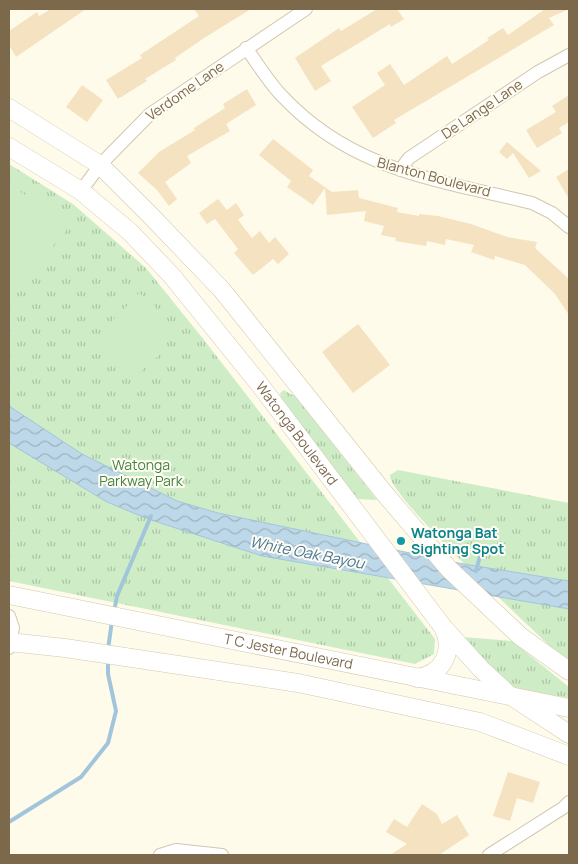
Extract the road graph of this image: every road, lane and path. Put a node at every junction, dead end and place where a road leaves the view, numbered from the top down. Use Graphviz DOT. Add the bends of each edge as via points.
graph roads {
  1 [pos="306,9"];
  2 [pos="246,48"];
  3 [pos="569,55"];
  4 [pos="9,108"];
  5 [pos="9,147"];
  6 [pos="100,165"];
  7 [pos="400,170"];
  8 [pos="81,190"];
  9 [pos="569,227"];
  10 [pos="283,367"];
  11 [pos="260,385"];
  12 [pos="9,595"];
  13 [pos="9,616"];
  14 [pos="443,627"];
  15 [pos="9,644"];
  16 [pos="306,655"];
  17 [pos="569,671"];
  18 [pos="416,678"];
  19 [pos="298,683"];
  20 [pos="508,694"];
  21 [pos="569,708"];
  22 [pos="569,734"];
  23 [pos="569,756"];
  24 [pos="569,802"];
  25 [pos="160,855"];
  26 [pos="222,855"];
  27 [pos="489,855"];
  1 -- 2 [label="street, Verdome Lane"];
  2 -- 6 [label="street, Verdome Lane" via="150,114"];
  2 -- 7 [label="street, Blanton Boulevard" via="282,97 314,126 338,144"];
  3 -- 7 [label="street, De Lange Lane" via="409,158"];
  4 -- 6 [label="main road, Watonga Boulevard"];
  5 -- 8 [label="main road, Watonga Boulevard"];
  6 -- 8 [label="street, Verdome Lane"];
  6 -- 10 [label="main road, Watonga Boulevard" via="222,290"];
  7 -- 9 [label="street, Blanton Boulevard" via="532,203"];
  8 -- 11 [label="main road, Watonga Boulevard" via="130,232 172,276"];
  10 -- 11 [label="main road"];
  10 -- 17 [label="main road, Watonga Boulevard" via="449,569 520,636"];
  11 -- 14 [label="main road, Watonga Boulevard"];
  12 -- 16 [label="main road, T C Jester Boulevard"];
  13 -- 15 [label="street" via="13,628"];
  14 -- 18 [label="main road" via="448,641 443,664 431,674"];
  14 -- 20 [label="main road, Watonga Boulevard"];
  15 -- 19 [label="main road, T C Jester Boulevard" via="65,648"];
  16 -- 18 [label="main road, T C Jester Boulevard"];
  16 -- 19 [label="main road"];
  18 -- 20 [label="main road, T C Jester Boulevard"];
  19 -- 23 [label="main road, T C Jester Boulevard" via="480,722"];
  20 -- 21 [label="main road, T C Jester Boulevard"];
  20 -- 22 [label="main road, Watonga Boulevard"];
  24 -- 27 [label="street"];
  25 -- 26 [label="street" via="176,850"];
}
